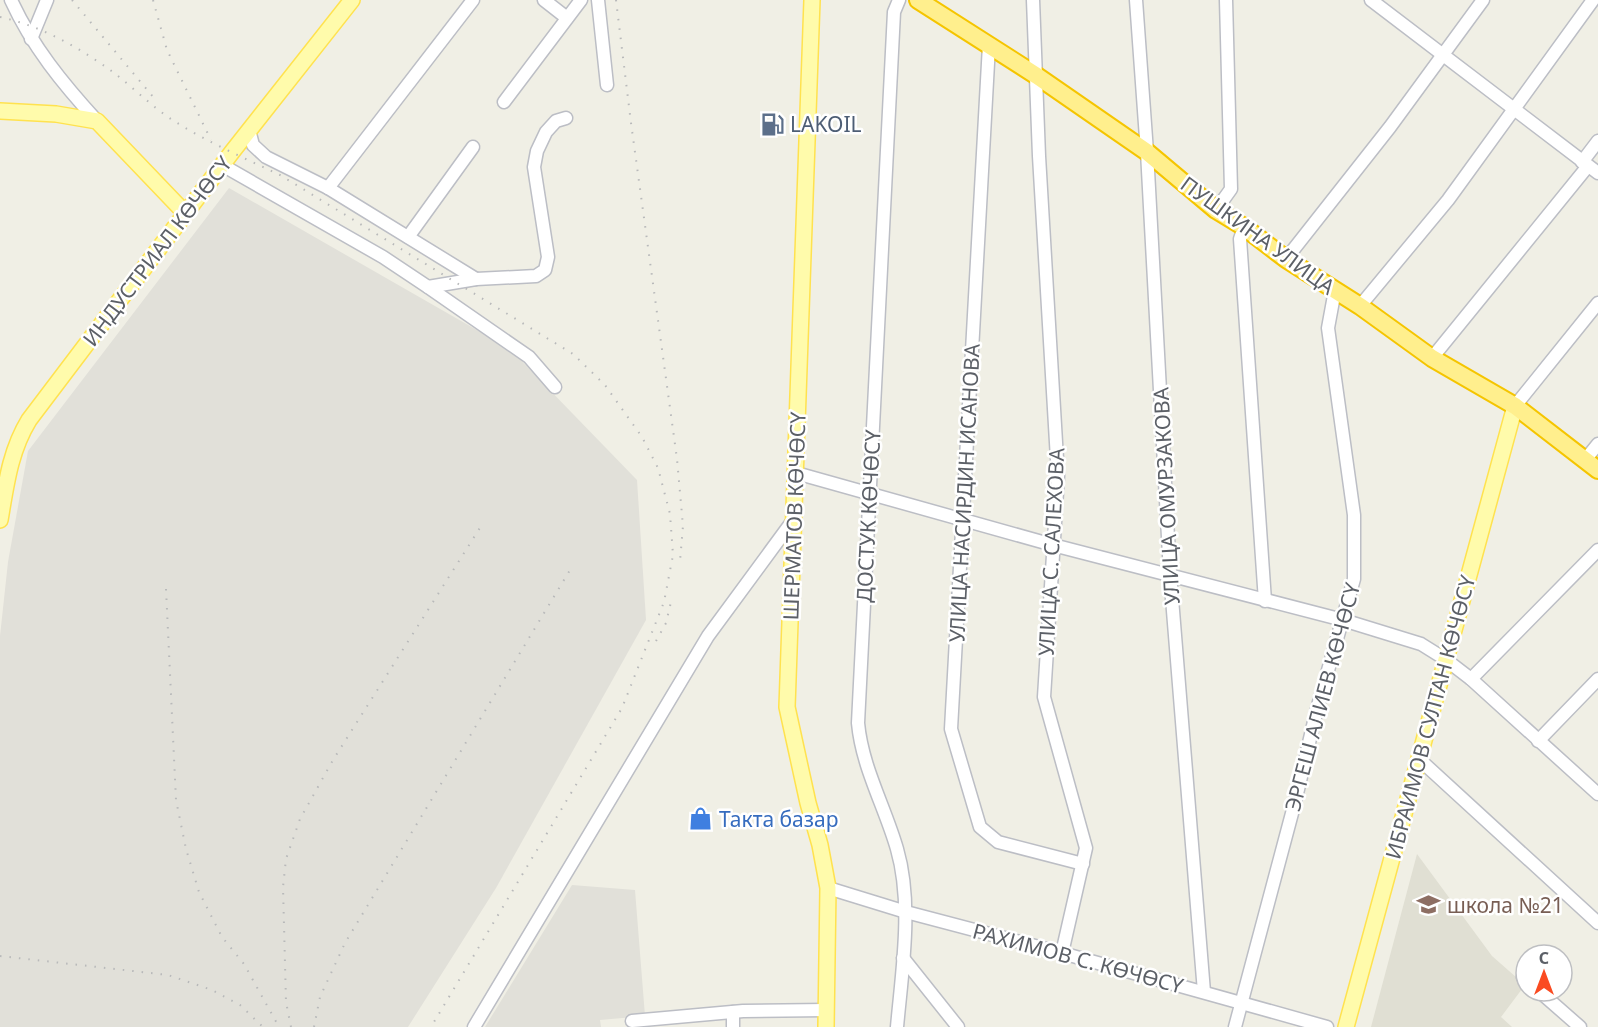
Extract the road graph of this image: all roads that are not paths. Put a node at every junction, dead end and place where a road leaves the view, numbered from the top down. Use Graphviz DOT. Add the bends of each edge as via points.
graph roads {
  1 [pos="11,0"];
  2 [pos="47,0"];
  3 [pos="352,0"];
  4 [pos="473,0"];
  5 [pos="544,0"];
  6 [pos="581,0"];
  7 [pos="598,0"];
  8 [pos="812,0"];
  9 [pos="899,0"];
  10 [pos="918,0"];
  11 [pos="1033,0"];
  12 [pos="1136,0"];
  13 [pos="1226,0"];
  14 [pos="1371,0"];
  15 [pos="1483,0"];
  16 [pos="1593,0"];
  17 [pos="567,18"];
  18 [pos="31,39"];
  19 [pos="989,45"];
  20 [pos="1444,54"];
  21 [pos="1037,76"];
  22 [pos="607,86"];
  23 [pos="504,102"];
  24 [pos="1513,108"];
  25 [pos="0,111"];
  26 [pos="566,118"];
  27 [pos="98,121"];
  28 [pos="249,130"];
  29 [pos="1598,141"];
  30 [pos="473,147"];
  31 [pos="1147,152"];
  32 [pos="222,165"];
  33 [pos="1589,167"];
  34 [pos="328,188"];
  35 [pos="1216,210"];
  36 [pos="185,213"];
  37 [pos="1244,227"];
  38 [pos="408,237"];
  39 [pos="1286,259"];
  40 [pos="476,279"];
  41 [pos="428,286"];
  42 [pos="1335,290"];
  43 [pos="1598,303"];
  44 [pos="1360,306"];
  45 [pos="1432,358"];
  46 [pos="555,387"];
  47 [pos="1515,406"];
  48 [pos="1598,444"];
  49 [pos="1591,465"];
  50 [pos="796,472"];
  51 [pos="870,492"];
  52 [pos="962,518"];
  53 [pos="794,519"];
  54 [pos="0,520"];
  55 [pos="1053,545"];
  56 [pos="1598,550"];
  57 [pos="1170,574"];
  58 [pos="1265,601"];
  59 [pos="1342,620"];
  60 [pos="1445,659"];
  61 [pos="1471,679"];
  62 [pos="1598,679"];
  63 [pos="1538,741"];
  64 [pos="1419,759"];
  65 [pos="1598,794"];
  66 [pos="1083,864"];
  67 [pos="828,888"];
  68 [pos="906,912"];
  69 [pos="1598,922"];
  70 [pos="1062,953"];
  71 [pos="903,958"];
  72 [pos="1204,992"];
  73 [pos="1241,1003"];
  74 [pos="1553,1003"];
  75 [pos="826,1010"];
  76 [pos="733,1012"];
  77 [pos="632,1021"];
  78 [pos="474,1027"];
  79 [pos="734,1027"];
  80 [pos="826,1027"];
  81 [pos="897,1027"];
  82 [pos="958,1027"];
  83 [pos="1235,1027"];
  84 [pos="1327,1027"];
  85 [pos="1346,1027"];
  86 [pos="1580,1027"];
  1 -- 18 [label="street"];
  2 -- 18 [label="street"];
  3 -- 28 [label="main road, ИНДУСТРИАЛ КӨЧӨСҮ"];
  4 -- 34 [label="street"];
  5 -- 17 [label="street"];
  6 -- 17 [label="street"];
  7 -- 22 [label="street"];
  8 -- 50 [label="main road, ШЕРМАТОВ КӨЧӨСҮ"];
  9 -- 51 [label="street, ДОСТУК КӨЧӨСҮ" via="894,12"];
  10 -- 19 [label="highway, ПУШКИНА УЛИЦА"];
  11 -- 21 [label="street, УЛИЦА С. САЛЕХОВА"];
  12 -- 31 [label="street, УЛИЦА ОМУРЗАКОВА"];
  13 -- 35 [label="street" via="1231,189"];
  14 -- 20 [label="street"];
  15 -- 20 [label="street"];
  16 -- 24 [label="street"];
  17 -- 23 [label="street"];
  18 -- 27 [label="street" via="65,86"];
  19 -- 21 [label="highway, ПУШКИНА УЛИЦА"];
  19 -- 52 [label="street, УЛИЦА НАСИРДИН ИСАНОВА"];
  20 -- 24 [label="street"];
  20 -- 39 [label="street"];
  21 -- 31 [label="highway, ПУШКИНА УЛИЦА"];
  21 -- 55 [label="street, УЛИЦА С. САЛЕХОВА" via="1058,476"];
  24 -- 33 [label="street"];
  24 -- 44 [label="street" via="1448,200"];
  25 -- 27 [label="main road"];
  26 -- 40 [label="street" via="556,121 546,132 534,167 548,257 545,270 536,276"];
  27 -- 36 [label="main road"];
  28 -- 32 [label="main road, ИНДУСТРИАЛ КӨЧӨСҮ"];
  28 -- 34 [label="street" via="253,145 266,156"];
  29 -- 33 [label="street"];
  30 -- 38 [label="street"];
  31 -- 35 [label="highway, ПУШКИНА УЛИЦА"];
  31 -- 57 [label="street, УЛИЦА ОМУРЗАКОВА"];
  32 -- 36 [label="main road, ИНДУСТРИАЛ КӨЧӨСҮ"];
  32 -- 41 [label="street"];
  33 -- 45 [label="street"];
  34 -- 38 [label="street"];
  35 -- 37 [label="highway, ПУШКИНА УЛИЦА"];
  36 -- 54 [label="main road, ИНДУСТРИАЛ КӨЧӨСҮ" via="21,433 10,463"];
  37 -- 39 [label="highway, ПУШКИНА УЛИЦА"];
  37 -- 58 [label="street" via="1240,239"];
  38 -- 40 [label="street"];
  39 -- 42 [label="highway, ПУШКИНА УЛИЦА"];
  40 -- 41 [label="street"];
  41 -- 46 [label="street" via="530,357"];
  42 -- 44 [label="highway, ПУШКИНА УЛИЦА"];
  42 -- 59 [label="street, ЭРГЕШ АЛИЕВ КӨЧӨСҮ" via="1328,328 1353,515 1354,579"];
  43 -- 47 [label="street"];
  44 -- 45 [label="highway, ПУШКИНА УЛИЦА"];
  45 -- 47 [label="highway, ПУШКИНА УЛИЦА"];
  47 -- 49 [label="highway, ПУШКИНА УЛИЦА"];
  47 -- 60 [label="main road, ИБРАИМОВ СУЛТАН КӨЧӨСҮ"];
  48 -- 49 [label="street"];
  50 -- 51 [label="street"];
  50 -- 53 [label="main road, ШЕРМАТОВ КӨЧӨСҮ"];
  51 -- 52 [label="street"];
  51 -- 68 [label="street, ДОСТУК КӨЧӨСҮ" via="858,723 864,753 898,851"];
  52 -- 55 [label="street"];
  52 -- 66 [label="street, УЛИЦА НАСИРДИН ИСАНОВА" via="951,729 980,827 998,842"];
  53 -- 67 [label="main road, ШЕРМАТОВ КӨЧӨСҮ" via="787,706"];
  53 -- 78 [label="street" via="708,636"];
  55 -- 57 [label="street"];
  55 -- 66 [label="street, УЛИЦА С. САЛЕХОВА" via="1044,697 1080,820 1086,849"];
  56 -- 61 [label="street"];
  57 -- 58 [label="street"];
  57 -- 72 [label="street, УЛИЦА ОМУРЗАКОВА"];
  58 -- 59 [label="street"];
  59 -- 60 [label="street" via="1421,644"];
  59 -- 73 [label="street, ЭРГЕШ АЛИЕВ КӨЧӨСҮ"];
  60 -- 61 [label="street"];
  60 -- 64 [label="main road, ИБРАИМОВ СУЛТАН КӨЧӨСҮ"];
  61 -- 63 [label="street"];
  62 -- 63 [label="street"];
  63 -- 65 [label="street"];
  64 -- 69 [label="street"];
  64 -- 85 [label="main road, ИБРАИМОВ СУЛТАН КӨЧӨСҮ"];
  66 -- 70 [label="street, УЛИЦА С. САЛЕХОВА"];
  67 -- 68 [label="street, РАХИМОВ С. КӨЧӨСҮ"];
  67 -- 75 [label="main road, ШЕРМАТОВ КӨЧӨСҮ"];
  68 -- 70 [label="street, РАХИМОВ С. КӨЧӨСҮ"];
  68 -- 71 [label="street, ДОСТУК КӨЧӨСҮ"];
  70 -- 72 [label="street, РАХИМОВ С. КӨЧӨСҮ"];
  71 -- 81 [label="street, ДОСТУК КӨЧӨСҮ"];
  71 -- 82 [label="street"];
  72 -- 73 [label="street, РАХИМОВ С. КӨЧӨСҮ"];
  73 -- 83 [label="street, ЭРГЕШ АЛИЕВ КӨЧӨСҮ"];
  73 -- 84 [label="street, РАХИМОВ С. КӨЧӨСҮ"];
  74 -- 86 [label="street"];
  75 -- 76 [label="street"];
  75 -- 80 [label="main road, ШЕРМАТОВ КӨЧӨСҮ"];
  76 -- 77 [label="street"];
  76 -- 79 [label="street"];
}
